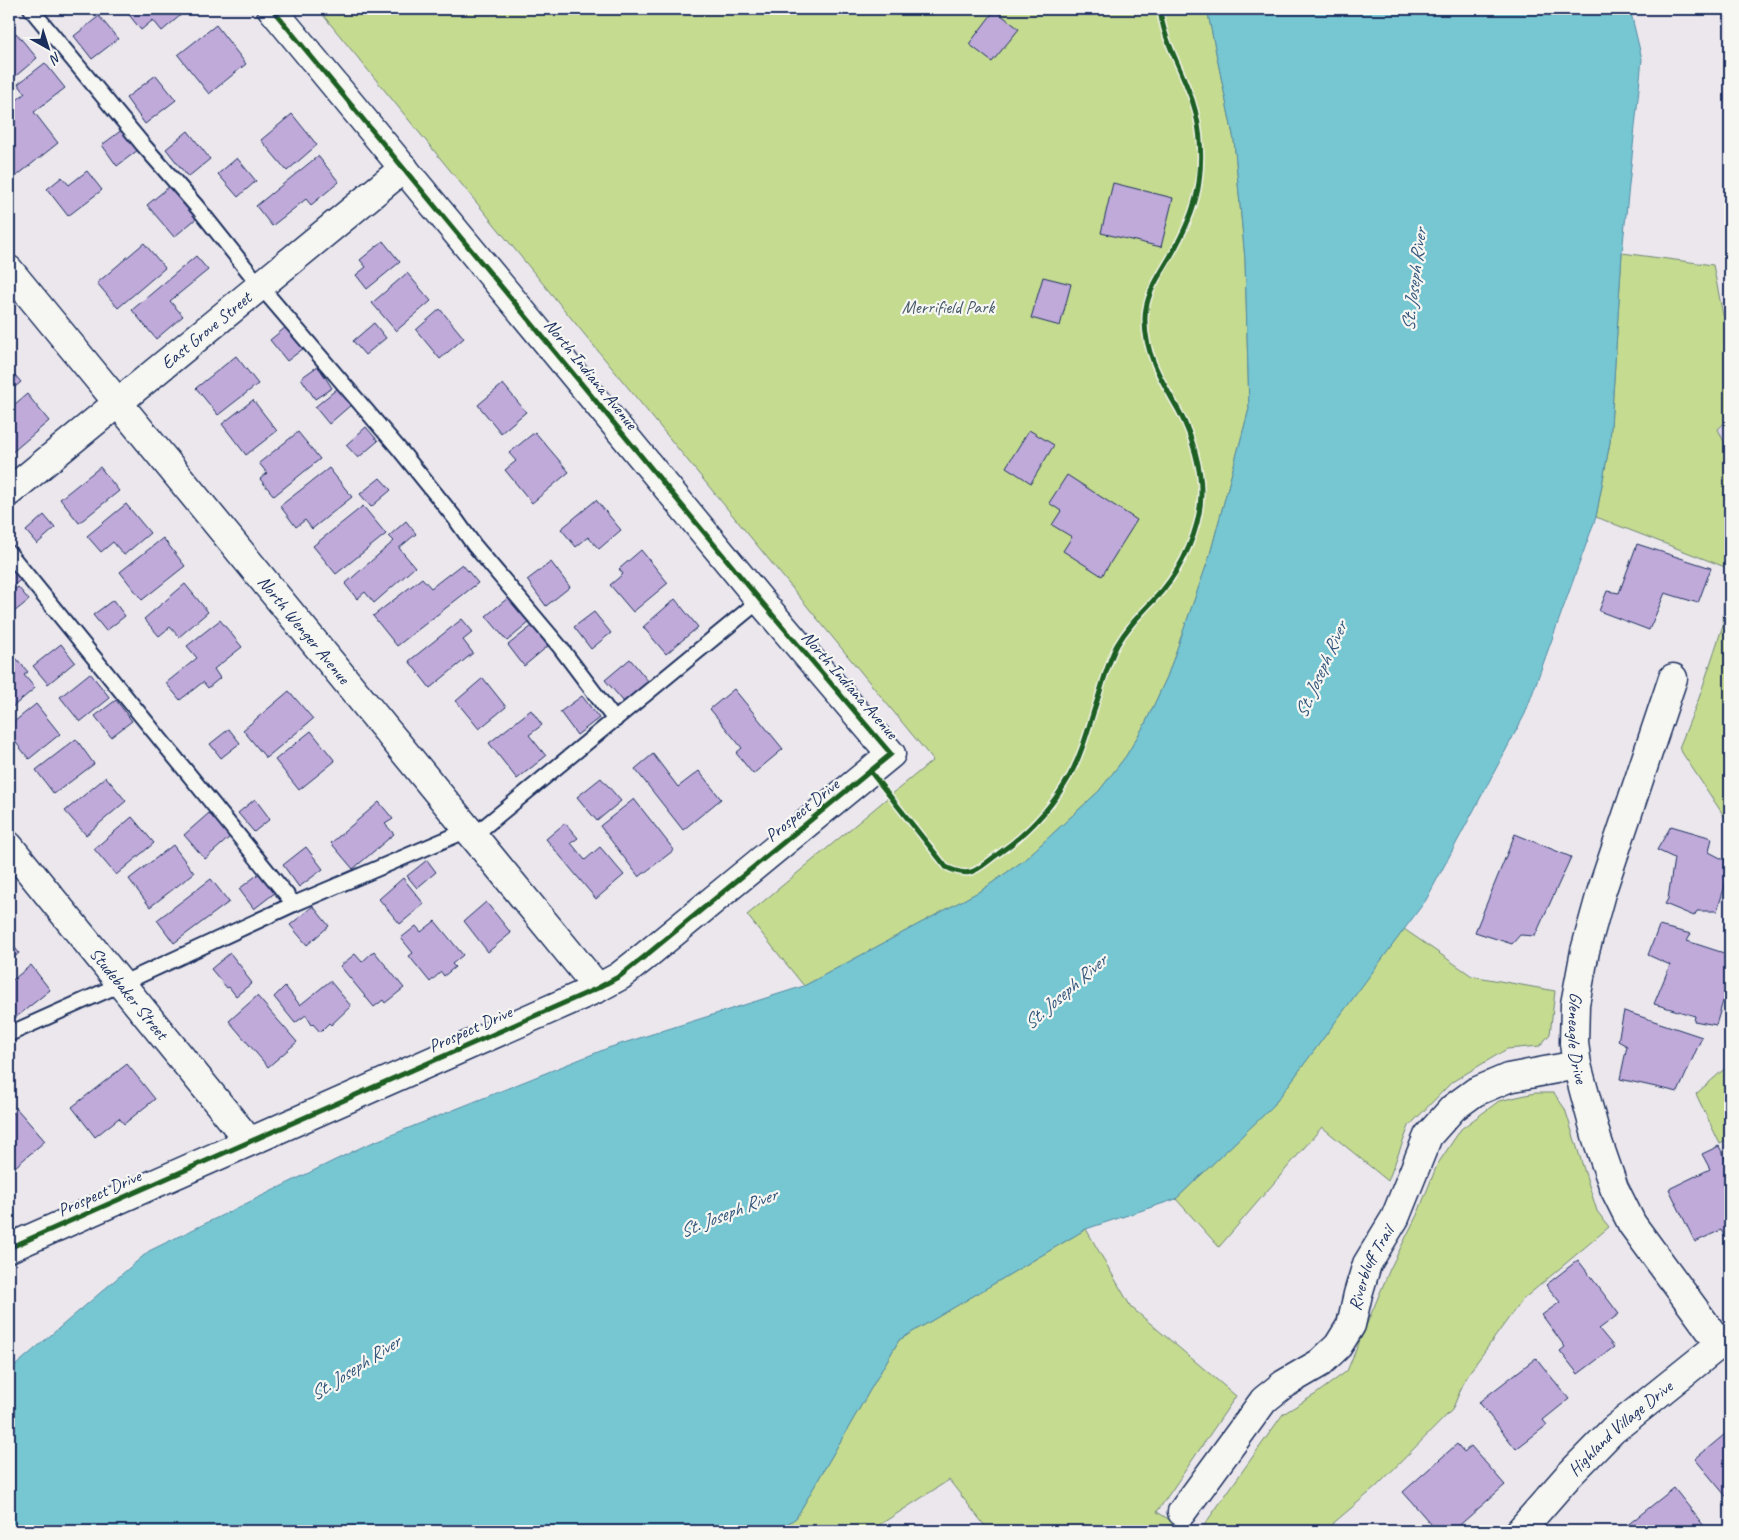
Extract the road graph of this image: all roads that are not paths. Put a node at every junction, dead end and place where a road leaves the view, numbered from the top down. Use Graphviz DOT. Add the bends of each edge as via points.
graph roads {
  1 [pos="31,9"];
  2 [pos="272,9"];
  3 [pos="404,168"];
  4 [pos="9,270"];
  5 [pos="260,286"];
  6 [pos="118,402"];
  7 [pos="9,492"];
  8 [pos="9,553"];
  9 [pos="760,600"];
  10 [pos="1673,678"];
  11 [pos="615,720"];
  12 [pos="891,754"];
  13 [pos="471,833"];
  14 [pos="9,846"];
  15 [pos="294,904"];
  16 [pos="121,984"];
  17 [pos="598,988"];
  18 [pos="9,1034"];
  19 [pos="1577,1065"];
  20 [pos="250,1141"];
  21 [pos="9,1248"];
  22 [pos="1725,1340"];
  23 [pos="1182,1512"];
  24 [pos="1520,1531"];
  1 -- 5 [label="lane"];
  2 -- 3 [label="street, North Indiana Avenue"];
  3 -- 5 [label="street, East Grove Street"];
  3 -- 9 [label="street, North Indiana Avenue"];
  4 -- 6 [label="street, North Wenger Avenue"];
  5 -- 6 [label="street, East Grove Street"];
  5 -- 11 [label="lane" via="400,450"];
  6 -- 7 [label="street, East Grove Street"];
  6 -- 13 [label="street, North Wenger Avenue"];
  8 -- 15 [label="lane"];
  9 -- 11 [label="lane"];
  9 -- 12 [label="street, North Indiana Avenue"];
  10 -- 19 [label="street, Gleneagle Drive" via="1585,951 1575,1004"];
  11 -- 13 [label="lane"];
  12 -- 17 [label="street, Prospect Drive" via="644,957"];
  13 -- 15 [label="lane"];
  13 -- 17 [label="street, North Wenger Avenue"];
  14 -- 16 [label="street, Studebaker Street"];
  15 -- 16 [label="lane"];
  16 -- 18 [label="lane"];
  16 -- 20 [label="street, Studebaker Street"];
  17 -- 20 [label="street, Prospect Drive"];
  19 -- 22 [label="street, Gleneagle Drive" via="1597,1139 1614,1188 1632,1224"];
  19 -- 23 [label="street, Riverbluff Trail" via="1508,1078 1475,1092 1454,1108 1428,1136 1395,1218 1367,1264 1350,1325 1338,1346 1320,1363 1264,1400"];
  20 -- 21 [label="street, Prospect Drive"];
  22 -- 24 [label="street, Highland Village Drive" via="1613,1430 1568,1475"];
}
